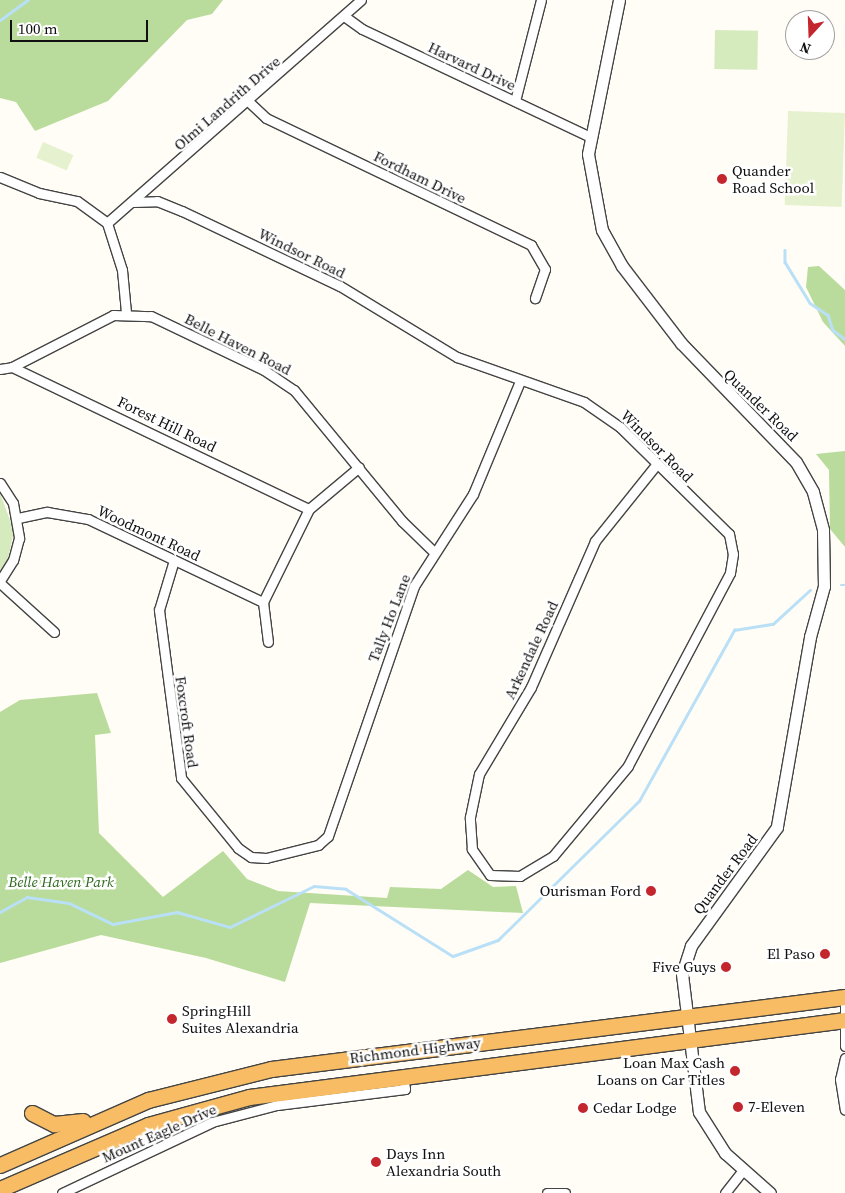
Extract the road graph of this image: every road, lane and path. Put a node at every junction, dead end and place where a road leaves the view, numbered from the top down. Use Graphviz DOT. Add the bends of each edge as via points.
graph roads {
  1 [pos="361,0"];
  2 [pos="541,0"];
  3 [pos="619,0"];
  4 [pos="344,16"];
  5 [pos="515,101"];
  6 [pos="249,102"];
  7 [pos="590,137"];
  8 [pos="0,178"];
  9 [pos="133,202"];
  10 [pos="107,223"];
  11 [pos="535,298"];
  12 [pos="126,312"];
  13 [pos="12,367"];
  14 [pos="0,369"];
  15 [pos="520,381"];
  16 [pos="655,466"];
  17 [pos="360,467"];
  18 [pos="0,483"];
  19 [pos="309,509"];
  20 [pos="18,518"];
  21 [pos="433,551"];
  22 [pos="174,560"];
  23 [pos="0,582"];
  24 [pos="263,602"];
  25 [pos="54,632"];
  26 [pos="268,642"];
  27 [pos="287,853"];
  28 [pos="475,859"];
  29 [pos="845,997"];
  30 [pos="685,1018"];
  31 [pos="844,1020"];
  32 [pos="688,1040"];
  33 [pos="845,1046"];
  34 [pos="845,1058"];
  35 [pos="404,1075"];
  36 [pos="845,1110"];
  37 [pos="32,1113"];
  38 [pos="102,1117"];
  39 [pos="0,1165"];
  40 [pos="743,1170"];
  41 [pos="0,1189"];
  42 [pos="62,1193"];
  43 [pos="547,1193"];
  44 [pos="565,1193"];
  45 [pos="725,1193"];
  46 [pos="770,1193"];
  1 -- 4 [label="street, Olmi Landrith Drive"];
  2 -- 5 [label="street"];
  3 -- 7 [label="street, Quander Road"];
  4 -- 5 [label="street, Harvard Drive" via="362,29"];
  4 -- 6 [label="street, Olmi Landrith Drive"];
  5 -- 7 [label="street, Harvard Drive"];
  6 -- 9 [label="street, Olmi Landrith Drive"];
  6 -- 11 [label="street, Fordham Drive" via="266,118 531,245 544,269"];
  7 -- 30 [label="street, Quander Road" via="592,190 611,249 708,374 796,462 817,503 826,550 824,586 810,637 777,827 687,952 681,981"];
  8 -- 10 [label="street" via="39,193 77,201"];
  9 -- 10 [label="street, Olmi Landrith Drive"];
  9 -- 15 [label="street, Windsor Road" via="158,202 182,211 340,286 458,358"];
  10 -- 12 [label="street" via="122,270"];
  12 -- 13 [label="street, Belle Haven Road" via="101,320"];
  12 -- 17 [label="street, Belle Haven Road" via="151,316 277,377 310,405"];
  13 -- 14 [label="street, Belle Haven Road"];
  13 -- 19 [label="street, Forest Hill Road"];
  15 -- 16 [label="street, Windsor Road" via="596,409 620,426"];
  15 -- 21 [label="street, Tally Ho Lane" via="473,494"];
  16 -- 28 [label="street, Arkendale Road" via="595,541 531,687 486,760 470,816"];
  16 -- 28 [label="street, Windsor Road" via="724,526 734,554 730,574 628,766 560,849 530,872 506,878 484,872"];
  17 -- 19 [label="street"];
  17 -- 21 [label="street, Belle Haven Road"];
  18 -- 20 [label="street"];
  19 -- 24 [label="street"];
  20 -- 22 [label="street, Woodmont Road" via="71,514"];
  20 -- 23 [label="street" via="16,551"];
  21 -- 27 [label="street, Tally Ho Lane" via="402,616 328,836 318,845"];
  22 -- 24 [label="street, Woodmont Road"];
  22 -- 27 [label="street, Foxcroft Road" via="159,610 181,778 243,852 258,858"];
  23 -- 25 [label="street"];
  24 -- 26 [label="street"];
  29 -- 30 [label="highway, Richmond Highway"];
  29 -- 31 [label="street"];
  30 -- 32 [label="street, Quander Road"];
  30 -- 38 [label="highway, Richmond Highway" via="271,1069 204,1083"];
  31 -- 32 [label="highway, Richmond Highway"];
  31 -- 33 [label="street"];
  32 -- 35 [label="highway, Richmond Highway"];
  32 -- 40 [label="street, Quander Road" via="699,1112 718,1144"];
  34 -- 36 [label="street" via="840,1079"];
  35 -- 41 [label="highway, Richmond Highway" via="217,1104 102,1142"];
  35 -- 42 [label="street, Mount Eagle Drive" via="405,1089 277,1105 212,1122"];
  37 -- 38 [label="highway" via="58,1125"];
  38 -- 39 [label="highway, Richmond Highway"];
  40 -- 45 [label="street"];
  40 -- 46 [label="street, Quander Road"];
  43 -- 44 [label="street"];
}
